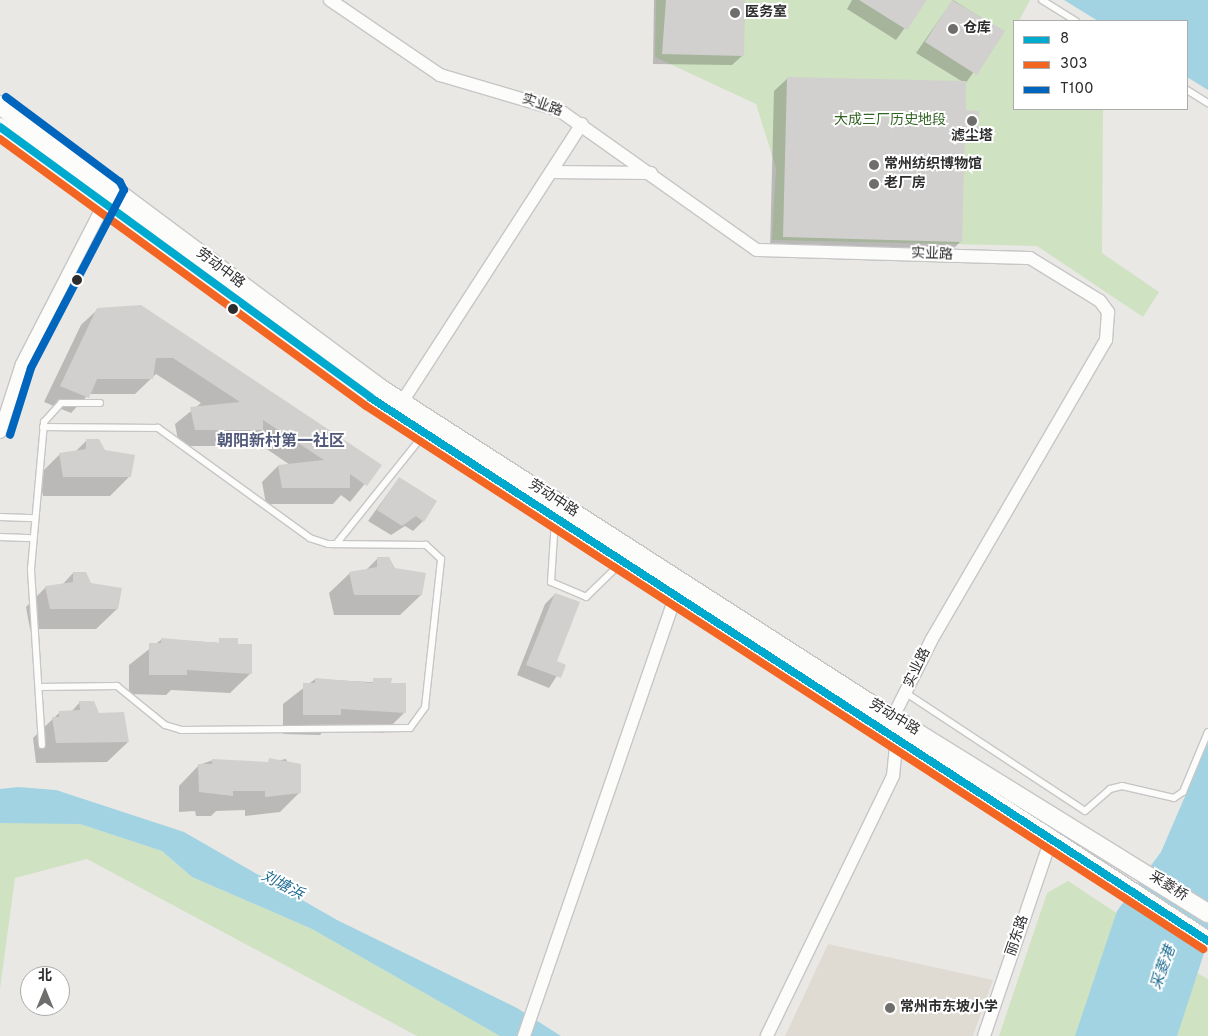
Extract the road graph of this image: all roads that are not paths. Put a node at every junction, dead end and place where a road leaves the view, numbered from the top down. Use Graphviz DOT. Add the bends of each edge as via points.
graph roads {
  1 [pos="330,0"];
  2 [pos="1042,0"];
  3 [pos="1074,20"];
  4 [pos="1188,91"];
  5 [pos="1208,103"];
  6 [pos="0,105"];
  7 [pos="582,124"];
  8 [pos="0,127"];
  9 [pos="551,172"];
  10 [pos="651,173"];
  11 [pos="108,197"];
  12 [pos="402,402"];
  13 [pos="100,403"];
  14 [pos="44,427"];
  15 [pos="0,432"];
  16 [pos="425,433"];
  17 [pos="0,517"];
  18 [pos="555,517"];
  19 [pos="35,518"];
  20 [pos="0,537"];
  21 [pos="33,538"];
  22 [pos="336,544"];
  23 [pos="624,561"];
  24 [pos="676,594"];
  25 [pos="39,687"];
  26 [pos="906,692"];
  27 [pos="893,717"];
  28 [pos="1208,732"];
  29 [pos="897,736"];
  30 [pos="42,746"];
  31 [pos="1052,836"];
  32 [pos="1127,861"];
  33 [pos="1114,876"];
  34 [pos="1208,913"];
  35 [pos="1208,941"];
  36 [pos="524,1036"];
  37 [pos="767,1036"];
  38 [pos="984,1036"];
  1 -- 7 [label="street, 实业路" via="440,75 560,110"];
  2 -- 3 [label="lane"];
  4 -- 5 [label="lane"];
  6 -- 11 [label="main road, 劳动中路"];
  7 -- 9 [label="street"];
  7 -- 10 [label="street, 实业路"];
  8 -- 11 [label="main road, 劳动中路"];
  9 -- 10 [label="street"];
  9 -- 12 [label="street"];
  10 -- 26 [label="street, 实业路" via="757,250 1030,258 1100,301 1108,312 1106,340"];
  11 -- 12 [label="main road, 劳动中路"];
  11 -- 15 [label="street" via="22,364"];
  11 -- 16 [label="main road, 劳动中路"];
  12 -- 27 [label="main road, 劳动中路"];
  13 -- 14 [label="lane" via="61,403 48,413"];
  14 -- 19 [label="lane"];
  14 -- 22 [label="lane" via="158,428 310,538"];
  16 -- 18 [label="main road, 劳动中路"];
  16 -- 22 [label="lane"];
  17 -- 19 [label="lane"];
  18 -- 23 [label="main road, 劳动中路"];
  18 -- 23 [label="lane" via="551,582 586,597"];
  19 -- 21 [label="lane"];
  20 -- 21 [label="lane"];
  21 -- 25 [label="lane" via="31,569"];
  22 -- 25 [label="lane" via="426,545 442,559 425,707 410,728 181,730 165,725 117,686"];
  23 -- 24 [label="main road, 劳动中路"];
  24 -- 29 [label="main road, 劳动中路"];
  24 -- 36 [label="street"];
  25 -- 30 [label="lane"];
  26 -- 27 [label="street, 实业路"];
  26 -- 28 [label="lane" via="1085,811 1110,789 1122,786 1174,798 1183,792"];
  27 -- 29 [label="street"];
  27 -- 32 [label="main road, 劳动中路"];
  29 -- 31 [label="main road, 劳动中路"];
  29 -- 37 [label="street" via="893,776"];
  31 -- 33 [label="main road, 劳动中路"];
  31 -- 38 [label="street, 丽东路"];
  32 -- 34 [label="main road, 采菱桥"];
  33 -- 35 [label="main road, 采菱桥"];
}
